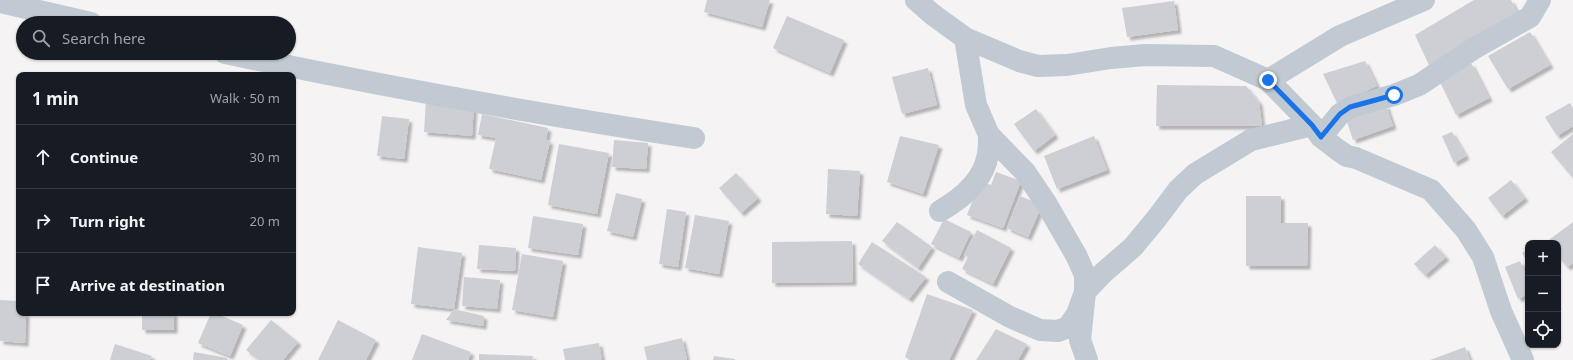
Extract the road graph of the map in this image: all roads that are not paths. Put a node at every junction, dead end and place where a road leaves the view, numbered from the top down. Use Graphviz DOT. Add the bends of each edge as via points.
graph roads {
  1 [pos="916,0"];
  2 [pos="1424,0"];
  3 [pos="1540,0"];
  4 [pos="0,2"];
  5 [pos="61,16"];
  6 [pos="965,38"];
  7 [pos="259,60"];
  8 [pos="1268,80"];
  9 [pos="1316,131"];
  10 [pos="989,135"];
  11 [pos="694,138"];
  12 [pos="940,211"];
  13 [pos="948,282"];
  14 [pos="1085,292"];
  15 [pos="1087,360"];
  16 [pos="1523,360"];
  1 -- 6 [label="street"];
  2 -- 8 [label="street" via="1340,36"];
  3 -- 9 [label="street" via="1530,16 1473,49 1419,85 1350,107"];
  4 -- 5 [label="street"];
  6 -- 8 [label="street" via="1019,61 1038,66 1145,55 1214,56"];
  6 -- 10 [label="street" via="976,105"];
  7 -- 11 [label="street" via="457,98"];
  8 -- 9 [label="street"];
  9 -- 14 [label="street" via="1251,140 1195,174 1178,190 1133,247"];
  9 -- 16 [label="street" via="1348,156 1431,190 1441,201 1466,230 1484,257 1501,311"];
  10 -- 12 [label="street" via="988,156 981,173 969,190"];
  10 -- 14 [label="street" via="1025,172 1046,203 1085,275"];
  13 -- 14 [label="street" via="1010,317 1040,330 1068,327 1078,314"];
  14 -- 15 [label="street" via="1080,340"];
}
